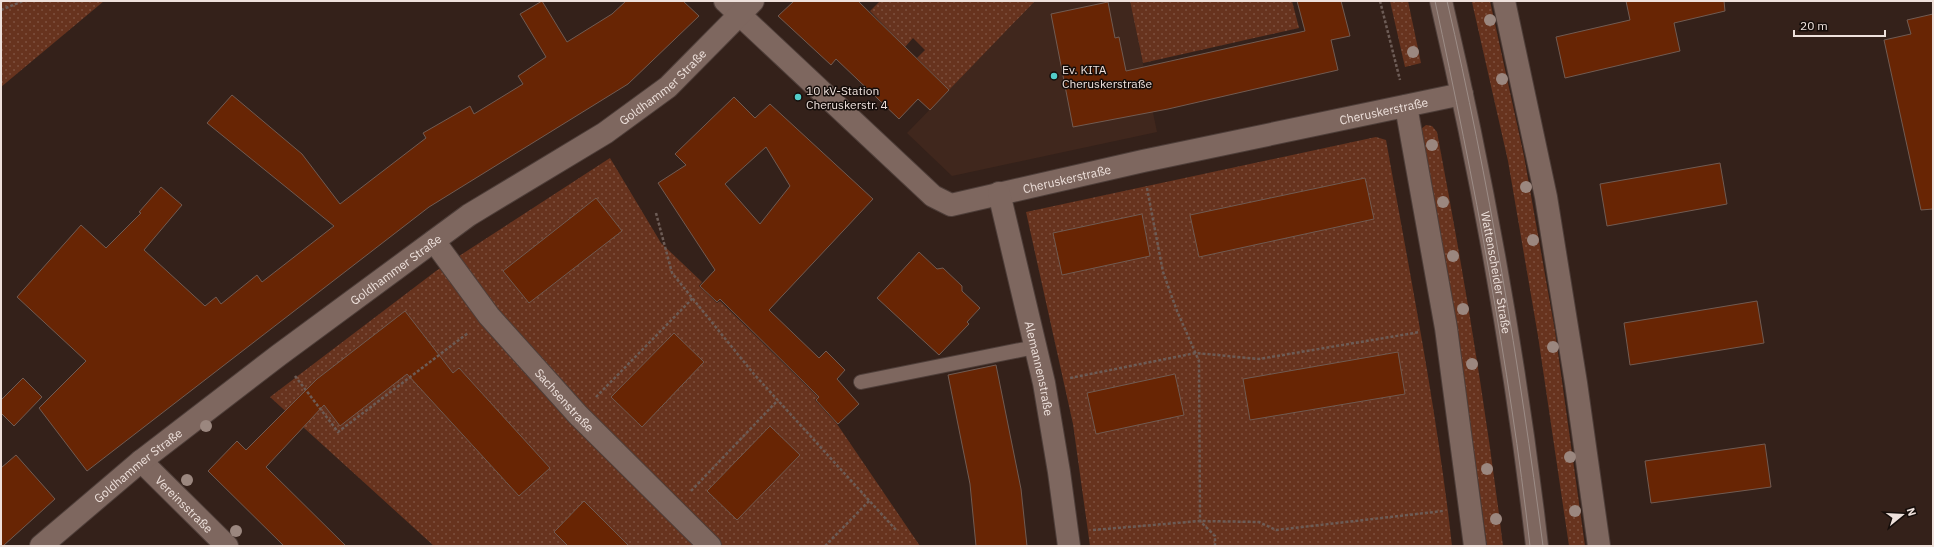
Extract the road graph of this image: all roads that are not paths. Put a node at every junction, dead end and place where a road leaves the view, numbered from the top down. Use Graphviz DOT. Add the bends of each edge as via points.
graph roads {
  1 [pos="1441,1"];
  2 [pos="1504,1"];
  3 [pos="739,6"];
  4 [pos="1462,94"];
  5 [pos="1406,106"];
  6 [pos="999,193"];
  7 [pos="434,242"];
  8 [pos="1036,347"];
  9 [pos="861,382"];
  10 [pos="141,461"];
  11 [pos="1068,539"];
  12 [pos="41,546"];
  13 [pos="227,546"];
  14 [pos="710,546"];
  15 [pos="1475,546"];
  16 [pos="1537,546"];
  17 [pos="1600,546"];
  1 -- 4 [label="street, Wattenscheider Straße"];
  2 -- 17 [label="street" via="1546,197"];
  3 -- 6 [label="street, Cheruskerstraße" via="933,196 951,205"];
  3 -- 7 [label="street, Goldhammer Straße" via="668,87 605,133 469,215"];
  4 -- 5 [label="street, Cheruskerstraße"];
  4 -- 16 [label="street, Wattenscheider Straße" via="1509,340"];
  5 -- 6 [label="street, Cheruskerstraße"];
  5 -- 15 [label="street" via="1446,328"];
  6 -- 8 [label="street, Alemannenstraße"];
  7 -- 10 [label="street, Goldhammer Straße" via="279,354"];
  7 -- 14 [label="street, Sachsenstraße" via="489,316 578,415"];
  8 -- 9 [label="lane"];
  8 -- 11 [label="street, Alemannenstraße"];
  10 -- 12 [label="street, Goldhammer Straße"];
  10 -- 13 [label="street, Vereinsstraße"];
}
